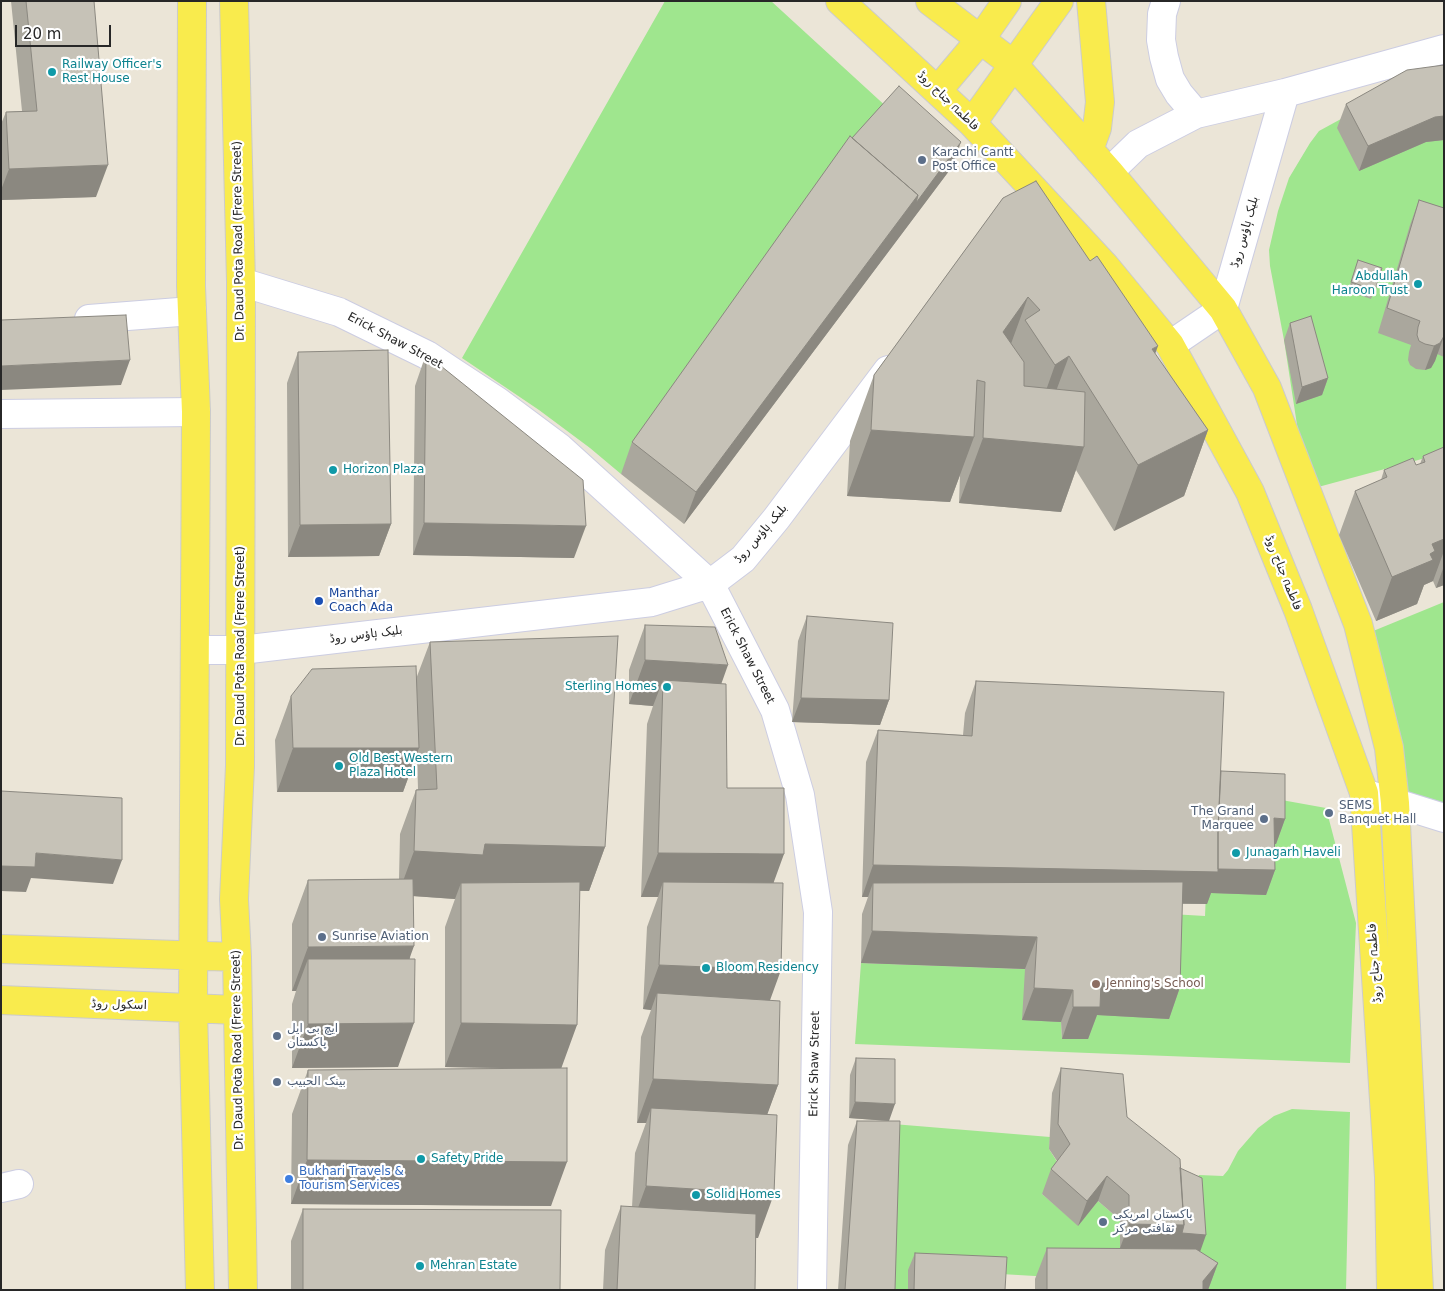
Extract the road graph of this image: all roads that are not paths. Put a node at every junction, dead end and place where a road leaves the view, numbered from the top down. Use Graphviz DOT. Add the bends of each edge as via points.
graph roads {
  1 [pos="192,1"];
  2 [pos="234,1"];
  3 [pos="840,1"];
  4 [pos="930,1"];
  5 [pos="1007,1"];
  6 [pos="1059,1"];
  7 [pos="1091,1"];
  8 [pos="1166,1"];
  9 [pos="980,40"];
  10 [pos="1444,50"];
  11 [pos="1014,65"];
  12 [pos="938,90"];
  13 [pos="1285,94"];
  14 [pos="1196,114"];
  15 [pos="972,123"];
  16 [pos="1089,150"];
  17 [pos="1109,172"];
  18 [pos="1028,183"];
  19 [pos="1010,207"];
  20 [pos="241,282"];
  21 [pos="1223,309"];
  22 [pos="192,312"];
  23 [pos="68,320"];
  24 [pos="1170,345"];
  25 [pos="902,351"];
  26 [pos="196,412"];
  27 [pos="1,414"];
  28 [pos="710,584"];
  29 [pos="196,650"];
  30 [pos="240,650"];
  31 [pos="1364,793"];
  32 [pos="1396,803"];
  33 [pos="1444,818"];
  34 [pos="1,949"];
  35 [pos="194,956"];
  36 [pos="237,958"];
  37 [pos="1,1000"];
  38 [pos="194,1008"];
  39 [pos="237,1010"];
  40 [pos="200,1290"];
  41 [pos="243,1290"];
  42 [pos="812,1290"];
  43 [pos="1391,1290"];
  44 [pos="1419,1290"];
  1 -- 22 [label="main road"];
  2 -- 20 [label="main road, Dr. Daud Pota Road (Frere Street)"];
  3 -- 12 [label="main road, فاطمہ جناح روڈ"];
  4 -- 9 [label="main road"];
  5 -- 9 [label="main road"];
  6 -- 11 [label="main road"];
  7 -- 16 [label="main road" via="1100,102 1097,128"];
  8 -- 14 [label="street" via="1161,23 1164,57 1170,79"];
  9 -- 11 [label="main road"];
  9 -- 12 [label="main road"];
  10 -- 13 [label="street"];
  11 -- 15 [label="main road"];
  11 -- 16 [label="main road"];
  12 -- 15 [label="main road, فاطمہ جناح روڈ"];
  13 -- 14 [label="street"];
  13 -- 21 [label="street, بلیک ہاؤس روڈ"];
  14 -- 17 [label="street" via="1138,144"];
  15 -- 18 [label="main road, فاطمہ جناح روڈ"];
  16 -- 17 [label="main road"];
  17 -- 21 [label="main road"];
  18 -- 19 [label="street"];
  18 -- 24 [label="main road, فاطمہ جناح روڈ" via="1105,266"];
  20 -- 28 [label="street, Erick Shaw Street" via="339,312 447,368 560,448"];
  20 -- 30 [label="main road, Dr. Daud Pota Road (Frere Street)"];
  21 -- 24 [label="street"];
  21 -- 32 [label="main road" via="1267,388 1358,624 1389,748"];
  22 -- 23 [label="street"];
  22 -- 26 [label="main road"];
  24 -- 31 [label="main road, فاطمہ جناح روڈ" via="1250,492 1298,610"];
  25 -- 28 [label="street, بلیک ہاؤس روڈ" via="754,546 743,559"];
  26 -- 27 [label="street"];
  26 -- 29 [label="main road"];
  28 -- 30 [label="street, بلیک ہاؤس روڈ" via="652,602"];
  28 -- 42 [label="street, Erick Shaw Street" via="775,710 800,795 818,912"];
  29 -- 30 [label="street, بلیک ہاؤس روڈ"];
  29 -- 35 [label="main road"];
  30 -- 36 [label="main road, Dr. Daud Pota Road (Frere Street)" via="240,766 234,899"];
  31 -- 32 [label="street"];
  31 -- 43 [label="main road, فاطمہ جناح روڈ" via="1389,1177"];
  32 -- 33 [label="street"];
  32 -- 44 [label="main road"];
  34 -- 35 [label="main road"];
  35 -- 36 [label="main road"];
  35 -- 38 [label="main road"];
  36 -- 39 [label="main road, Dr. Daud Pota Road (Frere Street)"];
  37 -- 38 [label="main road, اسکول روڈ"];
  38 -- 39 [label="main road, اسکول روڈ"];
  38 -- 40 [label="main road"];
  39 -- 41 [label="main road, Dr. Daud Pota Road (Frere Street)"];
}
